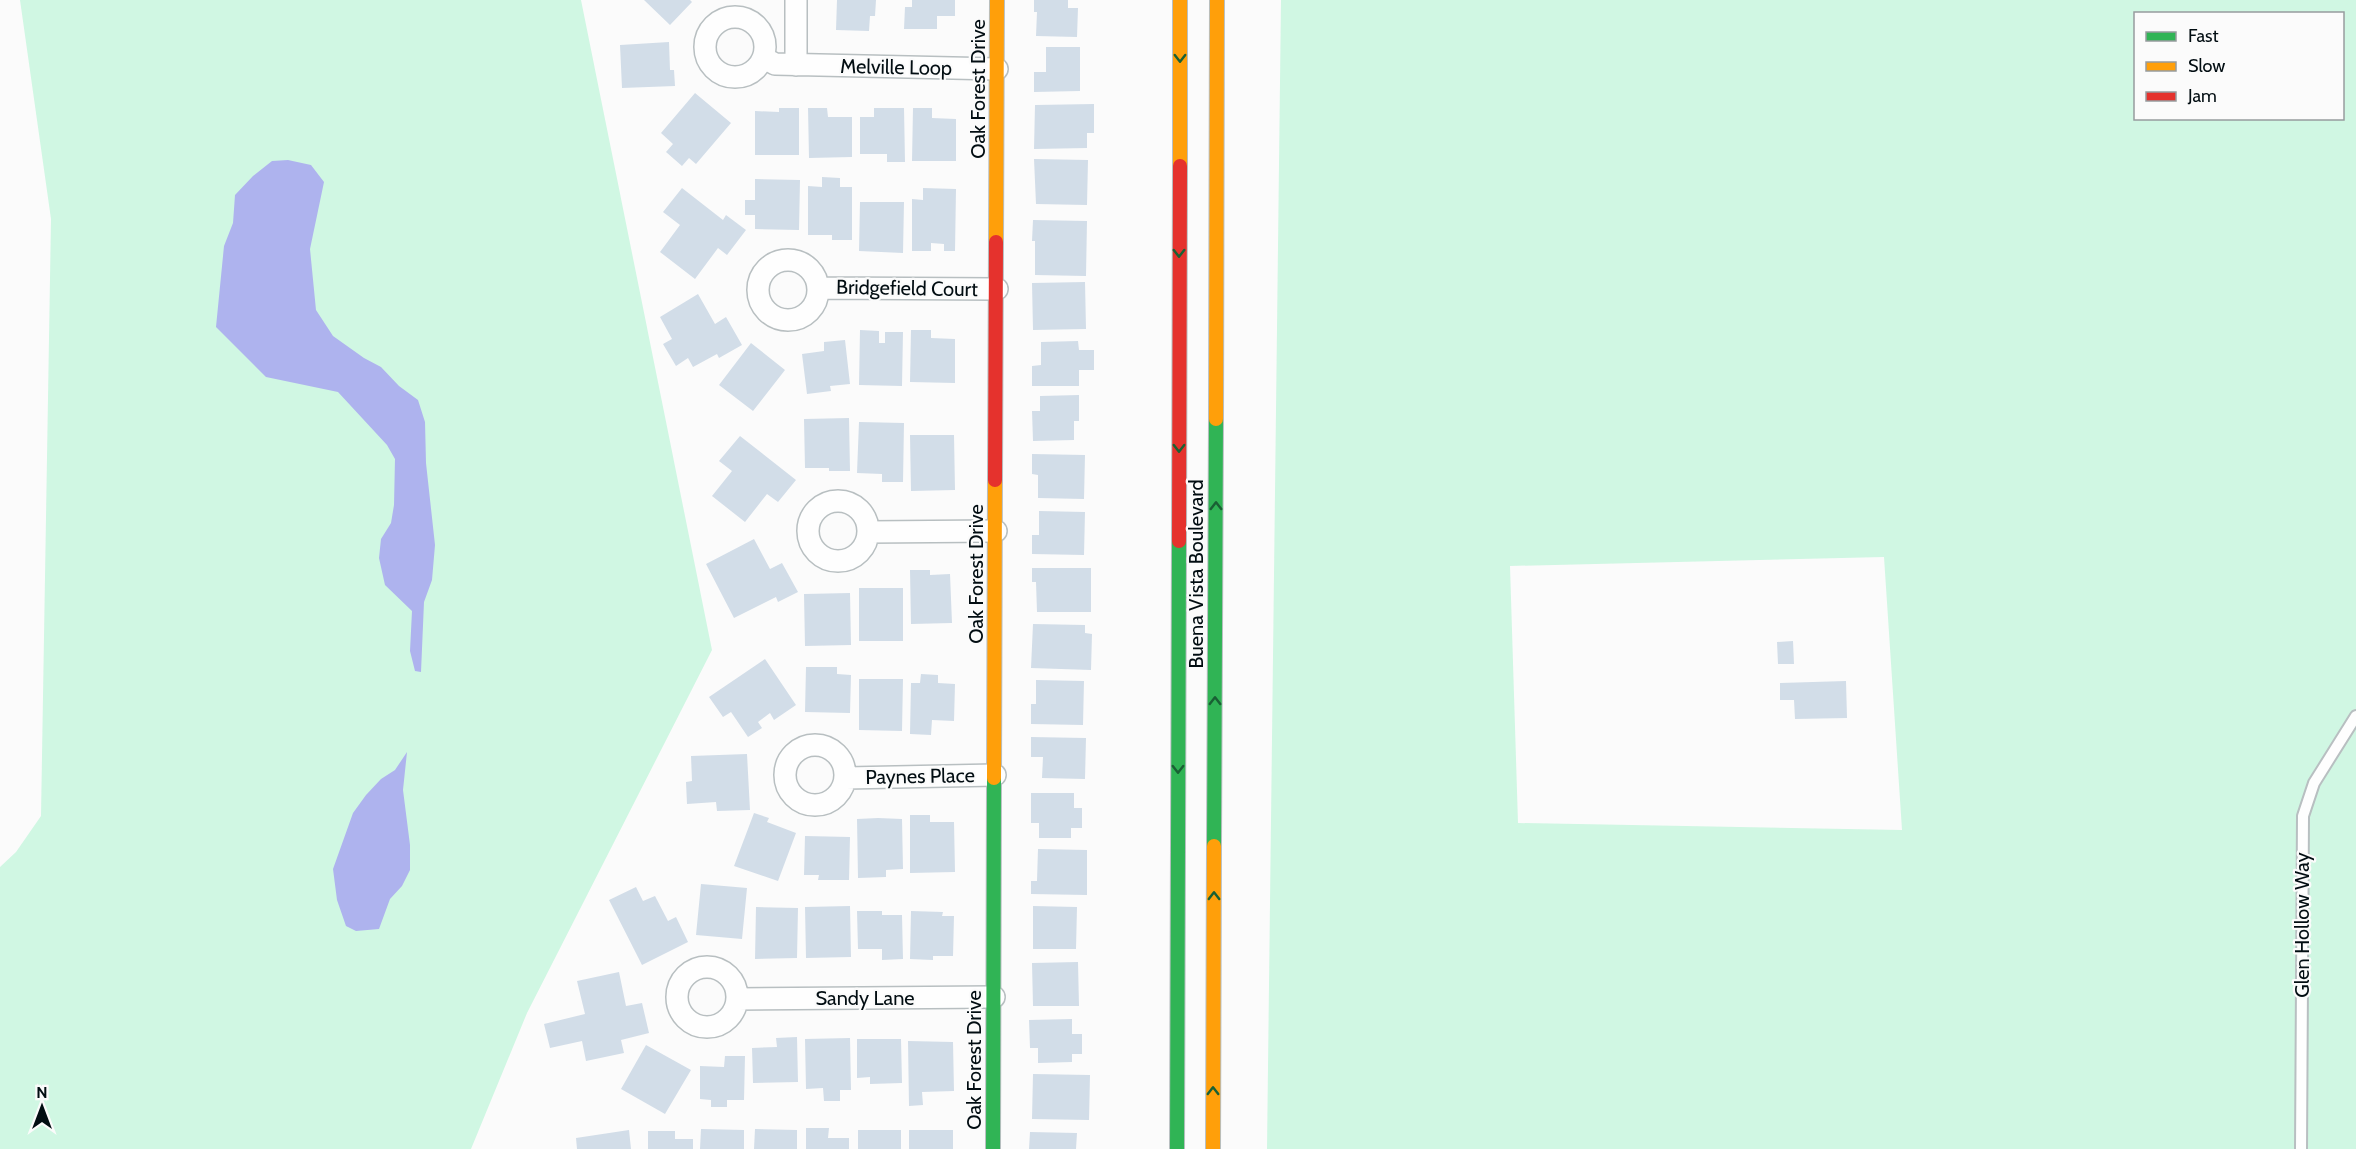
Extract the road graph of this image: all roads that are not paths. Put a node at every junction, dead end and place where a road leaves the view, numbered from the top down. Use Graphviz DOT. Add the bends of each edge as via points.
graph roads {
  1 [pos="796,0"];
  2 [pos="997,0"];
  3 [pos="1180,0"];
  4 [pos="1216,0"];
  5 [pos="764,58"];
  6 [pos="796,65"];
  7 [pos="997,69"];
  8 [pos="818,288"];
  9 [pos="997,289"];
  10 [pos="996,531"];
  11 [pos="868,532"];
  12 [pos="2356,716"];
  13 [pos="995,775"];
  14 [pos="846,778"];
  15 [pos="994,998"];
  16 [pos="737,999"];
  17 [pos="993,1149"];
  18 [pos="1177,1149"];
  19 [pos="1213,1149"];
  20 [pos="2301,1149"];
  1 -- 6 [label="street"];
  2 -- 7 [label="main road, Oak Forest Drive"];
  3 -- 18 [label="main road, Buena Vista Boulevard, one-way"];
  19 -- 4 [label="main road, Buena Vista Boulevard, one-way"];
  5 -- 6 [label="street, Melville Loop" via="775,64"];
  6 -- 7 [label="street, Melville Loop"];
  7 -- 9 [label="main road, Oak Forest Drive"];
  8 -- 9 [label="street, Bridgefield Court"];
  9 -- 10 [label="main road, Oak Forest Drive"];
  10 -- 11 [label="street"];
  10 -- 13 [label="main road, Oak Forest Drive"];
  12 -- 20 [label="lane, Glen Hollow Way" via="2314,783 2303,816"];
  13 -- 14 [label="street, Paynes Place"];
  13 -- 15 [label="main road, Oak Forest Drive"];
  15 -- 16 [label="street, Sandy Lane"];
  15 -- 17 [label="main road, Oak Forest Drive"];
}
